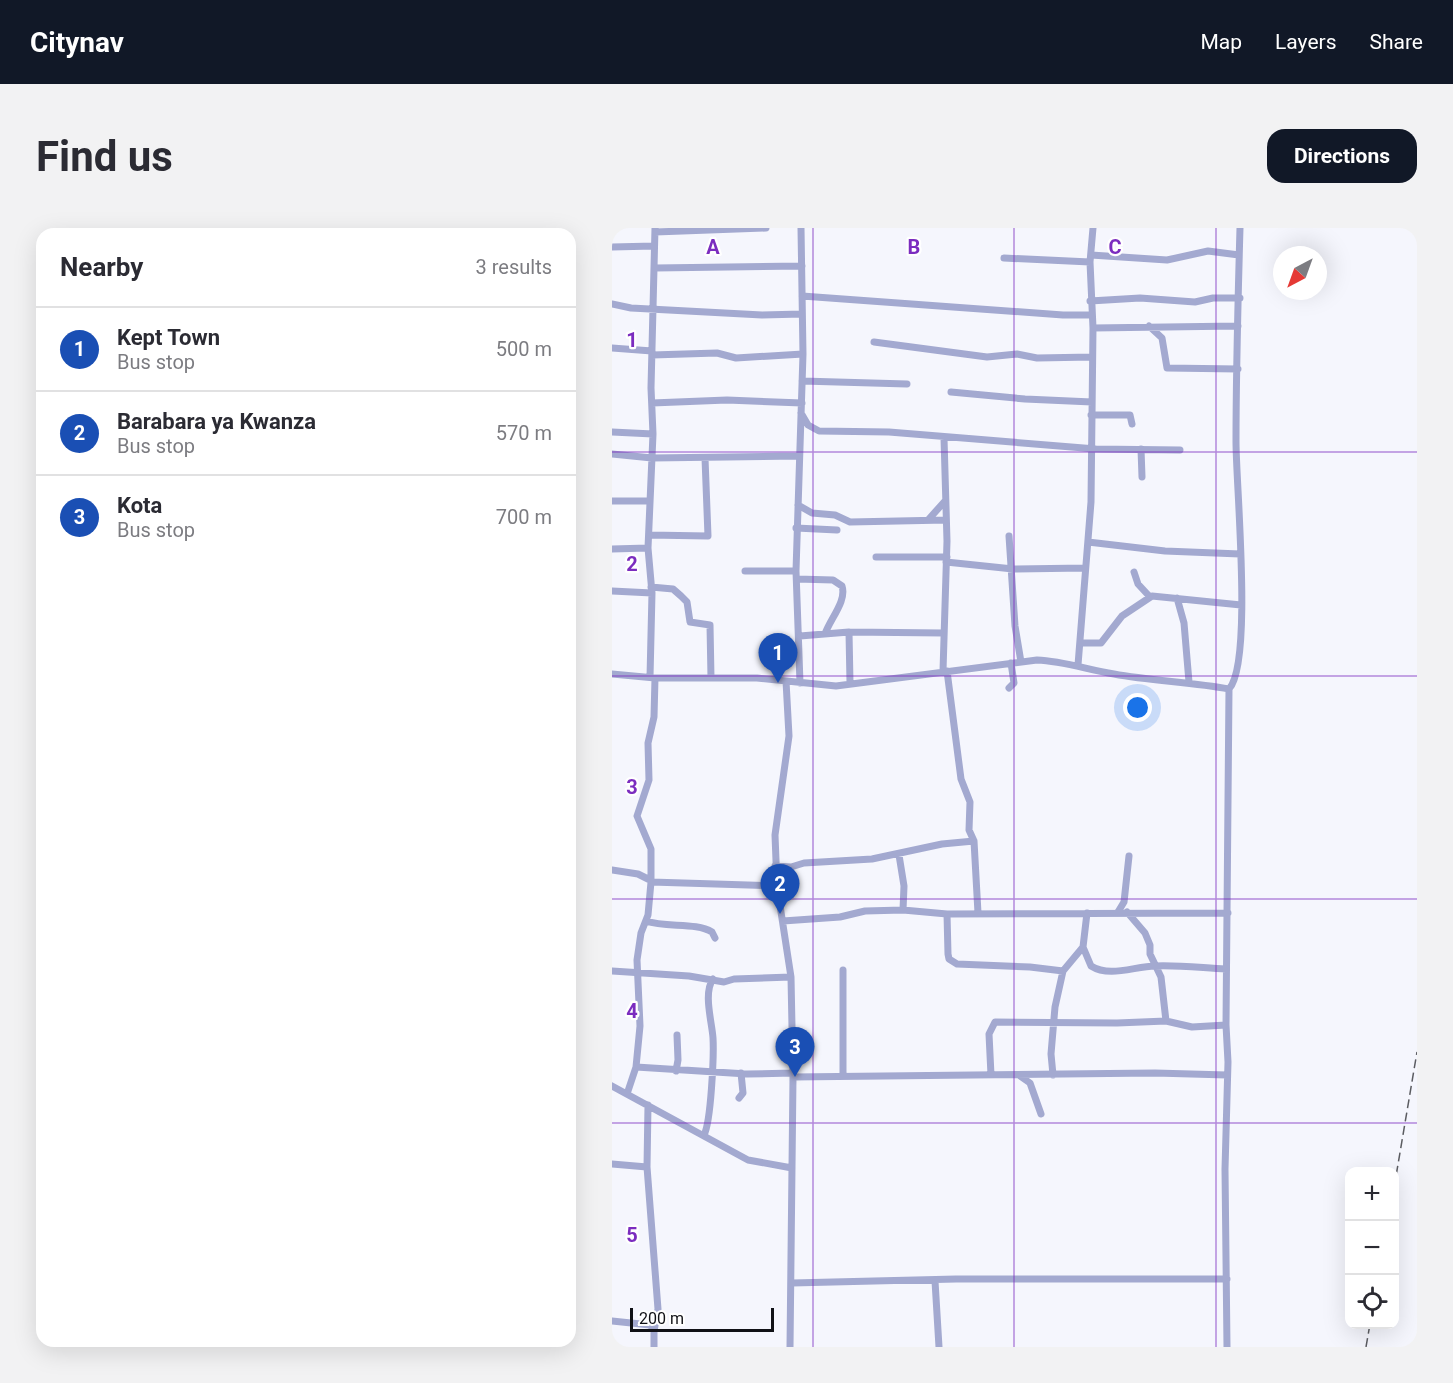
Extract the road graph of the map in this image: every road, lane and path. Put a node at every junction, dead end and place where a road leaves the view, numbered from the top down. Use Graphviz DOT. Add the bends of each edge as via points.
graph roads {
  1 [pos="766,228"];
  2 [pos="801,228"];
  3 [pos="1092,228"];
  4 [pos="1240,228"];
  5 [pos="655,230"];
  6 [pos="654,246"];
  7 [pos="612,247"];
  8 [pos="1239,255"];
  9 [pos="1004,258"];
  10 [pos="1090,259"];
  11 [pos="802,266"];
  12 [pos="655,268"];
  13 [pos="802,296"];
  14 [pos="1240,298"];
  15 [pos="1090,301"];
  16 [pos="612,304"];
  17 [pos="655,308"];
  18 [pos="802,314"];
  19 [pos="1091,315"];
  20 [pos="1149,326"];
  21 [pos="1238,326"];
  22 [pos="1093,328"];
  23 [pos="874,342"];
  24 [pos="612,348"];
  25 [pos="652,353"];
  26 [pos="803,354"];
  27 [pos="1092,357"];
  28 [pos="1238,369"];
  29 [pos="802,381"];
  30 [pos="907,384"];
  31 [pos="951,392"];
  32 [pos="1092,402"];
  33 [pos="652,403"];
  34 [pos="802,403"];
  35 [pos="801,413"];
  36 [pos="1091,415"];
  37 [pos="1132,424"];
  38 [pos="612,432"];
  39 [pos="653,434"];
  40 [pos="944,438"];
  41 [pos="1092,449"];
  42 [pos="1141,449"];
  43 [pos="1180,450"];
  44 [pos="612,454"];
  45 [pos="799,456"];
  46 [pos="652,458"];
  47 [pos="705,458"];
  48 [pos="1142,477"];
  49 [pos="612,501"];
  50 [pos="649,501"];
  51 [pos="945,501"];
  52 [pos="798,505"];
  53 [pos="928,520"];
  54 [pos="946,520"];
  55 [pos="796,528"];
  56 [pos="837,530"];
  57 [pos="649,535"];
  58 [pos="1009,536"];
  59 [pos="1088,542"];
  60 [pos="648,548"];
  61 [pos="612,549"];
  62 [pos="1240,554"];
  63 [pos="876,557"];
  64 [pos="946,559"];
  65 [pos="1085,568"];
  66 [pos="1013,569"];
  67 [pos="745,571"];
  68 [pos="1134,572"];
  69 [pos="796,575"];
  70 [pos="652,590"];
  71 [pos="612,591"];
  72 [pos="1150,597"];
  73 [pos="1177,598"];
  74 [pos="1241,605"];
  75 [pos="849,632"];
  76 [pos="943,633"];
  77 [pos="825,634"];
  78 [pos="800,636"];
  79 [pos="1081,643"];
  80 [pos="1021,662"];
  81 [pos="1011,663"];
  82 [pos="1078,665"];
  83 [pos="945,671"];
  84 [pos="612,674"];
  85 [pos="653,677"];
  86 [pos="711,678"];
  87 [pos="786,681"];
  88 [pos="1189,682"];
  89 [pos="800,683"];
  90 [pos="850,683"];
  91 [pos="1009,688"];
  92 [pos="1229,689"];
  93 [pos="974,841"];
  94 [pos="898,855"];
  95 [pos="1130,855"];
  96 [pos="776,866"];
  97 [pos="612,870"];
  98 [pos="650,881"];
  99 [pos="777,886"];
  100 [pos="1124,902"];
  101 [pos="903,910"];
  102 [pos="1118,912"];
  103 [pos="978,913"];
  104 [pos="1087,913"];
  105 [pos="1130,913"];
  106 [pos="1228,913"];
  107 [pos="947,914"];
  108 [pos="646,921"];
  109 [pos="783,921"];
  110 [pos="715,938"];
  111 [pos="1083,947"];
  112 [pos="1155,966"];
  113 [pos="1226,969"];
  114 [pos="843,970"];
  115 [pos="612,971"];
  116 [pos="1063,971"];
  117 [pos="638,974"];
  118 [pos="791,976"];
  119 [pos="713,979"];
  120 [pos="1053,1021"];
  121 [pos="1166,1021"];
  122 [pos="1226,1025"];
  123 [pos="677,1035"];
  124 [pos="636,1067"];
  125 [pos="676,1071"];
  126 [pos="712,1071"];
  127 [pos="741,1073"];
  128 [pos="793,1075"];
  129 [pos="991,1075"];
  130 [pos="1018,1075"];
  131 [pos="1053,1075"];
  132 [pos="1227,1075"];
  133 [pos="843,1076"];
  134 [pos="612,1086"];
  135 [pos="627,1094"];
  136 [pos="739,1098"];
  137 [pos="648,1105"];
  138 [pos="1041,1114"];
  139 [pos="704,1135"];
  140 [pos="612,1164"];
  141 [pos="647,1167"];
  142 [pos="792,1168"];
  143 [pos="1227,1279"];
  144 [pos="935,1281"];
  145 [pos="792,1283"];
  146 [pos="612,1321"];
  147 [pos="654,1331"];
  148 [pos="654,1347"];
  149 [pos="790,1347"];
  150 [pos="939,1347"];
  151 [pos="1227,1347"];
  1 -- 5 [label="street"];
  2 -- 11 [label="street"];
  3 -- 10 [label="street"];
  4 -- 8 [label="street"];
  5 -- 6 [label="street"];
  6 -- 7 [label="street"];
  6 -- 12 [label="street"];
  8 -- 10 [label="street" via="1208,251 1167,260"];
  8 -- 14 [label="street"];
  9 -- 10 [label="street"];
  10 -- 15 [label="street"];
  11 -- 12 [label="street"];
  11 -- 13 [label="street"];
  12 -- 17 [label="street"];
  13 -- 18 [label="street"];
  13 -- 19 [label="street"];
  14 -- 15 [label="street" via="1195,302 1130,298"];
  14 -- 21 [label="street"];
  15 -- 19 [label="street"];
  16 -- 17 [label="street"];
  17 -- 18 [label="street"];
  17 -- 25 [label="street"];
  18 -- 26 [label="street"];
  19 -- 22 [label="street"];
  20 -- 21 [label="street"];
  20 -- 22 [label="street"];
  20 -- 28 [label="street" via="1162,338 1167,368"];
  21 -- 28 [label="street"];
  22 -- 27 [label="street"];
  23 -- 27 [label="street" via="987,357"];
  24 -- 25 [label="street"];
  25 -- 26 [label="street" via="717,353 736,358"];
  25 -- 33 [label="street"];
  26 -- 29 [label="street"];
  27 -- 32 [label="street"];
  28 -- 62 [label="street"];
  29 -- 30 [label="street"];
  29 -- 34 [label="street"];
  31 -- 32 [label="street"];
  32 -- 36 [label="street"];
  33 -- 34 [label="street"];
  33 -- 39 [label="street"];
  34 -- 35 [label="street"];
  35 -- 40 [label="street" via="808,425 819,431"];
  35 -- 45 [label="street"];
  36 -- 37 [label="street" via="1130,415"];
  36 -- 41 [label="street"];
  38 -- 39 [label="street"];
  39 -- 46 [label="street"];
  40 -- 41 [label="street"];
  40 -- 51 [label="street"];
  41 -- 42 [label="street"];
  41 -- 59 [label="street"];
  42 -- 43 [label="street"];
  42 -- 48 [label="street"];
  44 -- 46 [label="street"];
  45 -- 47 [label="street"];
  45 -- 52 [label="street"];
  46 -- 47 [label="street"];
  46 -- 50 [label="street"];
  47 -- 57 [label="street" via="708,536"];
  49 -- 50 [label="street"];
  50 -- 57 [label="street"];
  51 -- 53 [label="street"];
  51 -- 54 [label="street"];
  52 -- 53 [label="street" via="812,513 835,515 850,522"];
  52 -- 55 [label="street"];
  53 -- 54 [label="street"];
  54 -- 64 [label="street"];
  55 -- 56 [label="street"];
  55 -- 69 [label="street"];
  57 -- 60 [label="street"];
  58 -- 66 [label="street"];
  59 -- 62 [label="street" via="1142,552"];
  59 -- 65 [label="street"];
  60 -- 61 [label="street"];
  60 -- 70 [label="street"];
  62 -- 74 [label="street"];
  63 -- 64 [label="street"];
  64 -- 66 [label="street"];
  64 -- 76 [label="street"];
  65 -- 66 [label="street"];
  65 -- 79 [label="street"];
  66 -- 80 [label="street"];
  67 -- 69 [label="street"];
  68 -- 72 [label="street" via="1138,584"];
  69 -- 77 [label="street" via="833,580 842,586 843,598"];
  69 -- 78 [label="street"];
  70 -- 71 [label="street"];
  70 -- 85 [label="street"];
  70 -- 86 [label="street" via="677,592 687,602 690,622 711,625"];
  72 -- 73 [label="street"];
  72 -- 79 [label="street" via="1122,616 1101,643"];
  73 -- 74 [label="street"];
  73 -- 88 [label="street" via="1184,623"];
  74 -- 92 [label="street" via="1238,668 1235,683"];
  75 -- 76 [label="street"];
  75 -- 77 [label="street"];
  75 -- 90 [label="street"];
  76 -- 83 [label="street"];
  77 -- 78 [label="street"];
  78 -- 89 [label="street"];
  79 -- 82 [label="street"];
  80 -- 81 [label="street"];
  80 -- 82 [label="street" via="1049,660"];
  81 -- 83 [label="street"];
  81 -- 91 [label="street" via="1014,683"];
  82 -- 88 [label="street" via="1113,674"];
  83 -- 90 [label="street"];
  83 -- 93 [label="street" via="961,779 970,802 969,833"];
  84 -- 85 [label="street"];
  85 -- 86 [label="street"];
  85 -- 98 [label="street" via="649,780 638,816 651,849"];
  86 -- 87 [label="street"];
  87 -- 89 [label="street"];
  87 -- 96 [label="street" via="789,736 775,835"];
  88 -- 92 [label="street"];
  89 -- 90 [label="street"];
  92 -- 106 [label="street"];
  93 -- 94 [label="street"];
  93 -- 103 [label="street"];
  94 -- 96 [label="street"];
  94 -- 101 [label="street" via="904,886"];
  95 -- 100 [label="street"];
  96 -- 99 [label="street"];
  97 -- 98 [label="street" via="638,874"];
  98 -- 99 [label="street"];
  98 -- 108 [label="street"];
  99 -- 109 [label="street"];
  100 -- 102 [label="street"];
  100 -- 105 [label="street"];
  101 -- 107 [label="street"];
  101 -- 109 [label="street"];
  102 -- 104 [label="street"];
  102 -- 105 [label="street"];
  103 -- 104 [label="street"];
  103 -- 107 [label="street"];
  104 -- 111 [label="street"];
  105 -- 106 [label="street"];
  105 -- 112 [label="street" via="1145,933"];
  106 -- 113 [label="street"];
  107 -- 116 [label="street" via="948,954 957,964"];
  108 -- 110 [label="street" via="703,927"];
  108 -- 117 [label="street" via="639,943"];
  109 -- 118 [label="street"];
  111 -- 112 [label="street" via="1096,969 1123,971"];
  111 -- 116 [label="street"];
  112 -- 113 [label="street"];
  112 -- 121 [label="street" via="1161,977"];
  113 -- 122 [label="street"];
  114 -- 133 [label="street"];
  115 -- 117 [label="street"];
  116 -- 120 [label="street"];
  117 -- 119 [label="street"];
  117 -- 124 [label="street" via="640,1026"];
  118 -- 119 [label="street" via="724,982"];
  118 -- 128 [label="street"];
  119 -- 126 [label="street" via="709,988 714,1041"];
  120 -- 121 [label="street"];
  120 -- 129 [label="street" via="992,1024"];
  120 -- 131 [label="street"];
  121 -- 122 [label="street" via="1192,1028"];
  122 -- 132 [label="street"];
  123 -- 125 [label="street"];
  124 -- 125 [label="street"];
  124 -- 135 [label="street"];
  125 -- 126 [label="street"];
  126 -- 127 [label="street"];
  126 -- 139 [label="street" via="708,1128"];
  127 -- 128 [label="street"];
  127 -- 136 [label="street" via="743,1093"];
  128 -- 133 [label="street"];
  128 -- 142 [label="street"];
  129 -- 130 [label="street"];
  129 -- 133 [label="street"];
  130 -- 131 [label="street"];
  130 -- 138 [label="street" via="1030,1083"];
  131 -- 132 [label="street"];
  132 -- 143 [label="street"];
  134 -- 135 [label="street"];
  135 -- 137 [label="street"];
  137 -- 139 [label="street"];
  137 -- 141 [label="street"];
  139 -- 142 [label="street" via="748,1160"];
  140 -- 141 [label="street"];
  141 -- 147 [label="street" via="658,1309"];
  142 -- 145 [label="street"];
  143 -- 144 [label="street"];
  143 -- 151 [label="street"];
  144 -- 145 [label="street"];
  144 -- 150 [label="street"];
  145 -- 149 [label="street"];
  146 -- 147 [label="street" via="648,1324"];
  147 -- 148 [label="street"];
}
